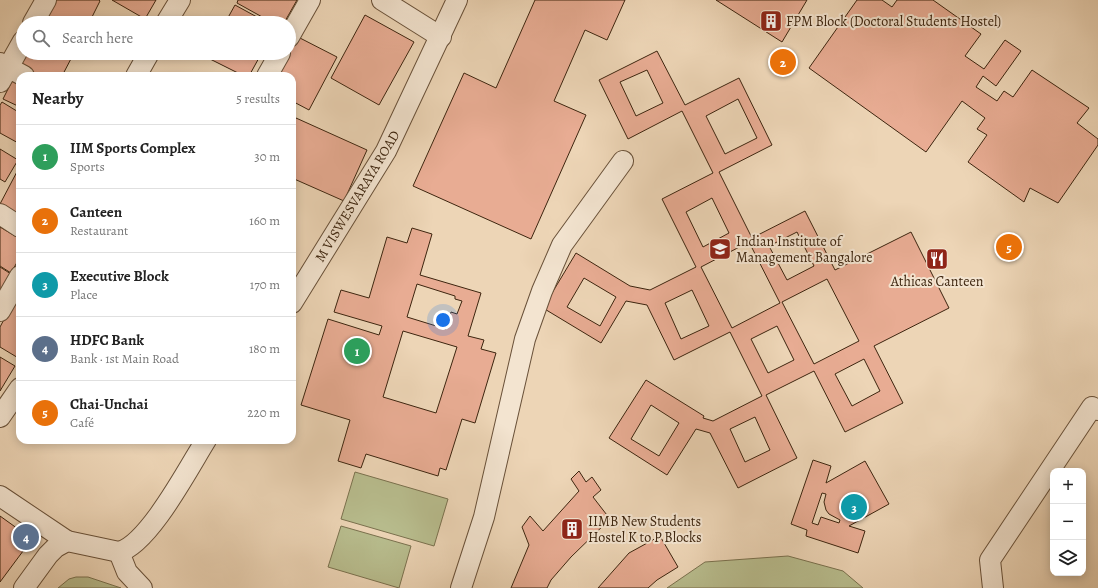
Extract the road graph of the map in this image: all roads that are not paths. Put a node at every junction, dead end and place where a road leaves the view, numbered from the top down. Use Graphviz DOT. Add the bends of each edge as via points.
graph roads {
  1 [pos="46,0"];
  2 [pos="180,0"];
  3 [pos="310,0"];
  4 [pos="382,0"];
  5 [pos="457,0"];
  6 [pos="37,16"];
  7 [pos="170,16"];
  8 [pos="296,25"];
  9 [pos="441,37"];
  10 [pos="16,55"];
  11 [pos="145,60"];
  12 [pos="276,60"];
  13 [pos="8,72"];
  14 [pos="138,72"];
  15 [pos="269,72"];
  16 [pos="623,162"];
  17 [pos="0,214"];
  18 [pos="16,224"];
  19 [pos="16,283"];
  20 [pos="296,297"];
  21 [pos="0,311"];
  22 [pos="16,394"];
  23 [pos="1098,410"];
  24 [pos="0,417"];
  25 [pos="203,444"];
  26 [pos="0,496"];
  27 [pos="67,541"];
  28 [pos="120,552"];
  29 [pos="24,588"];
  30 [pos="142,588"];
  31 [pos="461,588"];
  32 [pos="993,588"];
  1 -- 6 [label="street"];
  2 -- 7 [label="street"];
  3 -- 8 [label="street"];
  4 -- 9 [label="street"];
  5 -- 9 [label="street, M VISWESVARAYA ROAD"];
  9 -- 20 [label="street, M VISWESVARAYA ROAD" via="386,152"];
  10 -- 13 [label="street"];
  11 -- 14 [label="street"];
  12 -- 15 [label="street"];
  16 -- 31 [label="street" via="562,245 542,291 525,339 484,517"];
  17 -- 18 [label="street"];
  19 -- 21 [label="street"];
  22 -- 24 [label="street"];
  23 -- 32 [label="street" via="1092,407 990,560"];
  25 -- 28 [label="street" via="150,527 132,546"];
  26 -- 27 [label="street"];
  27 -- 28 [label="street"];
  27 -- 29 [label="street" via="48,555"];
  28 -- 30 [label="street" via="127,572"];
}
